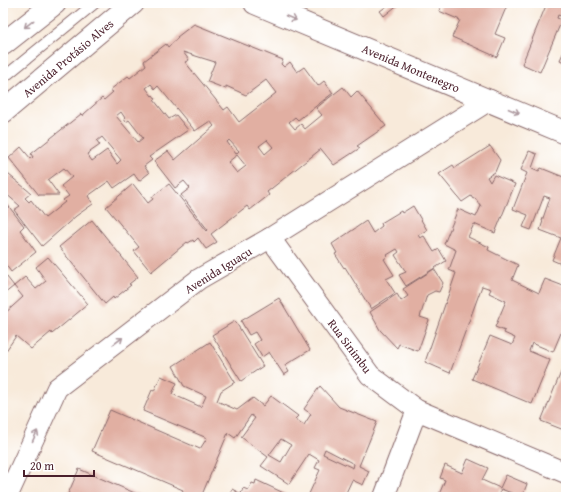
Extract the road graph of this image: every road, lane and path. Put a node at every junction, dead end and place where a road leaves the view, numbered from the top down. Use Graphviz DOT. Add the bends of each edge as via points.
graph roads {
  1 [pos="55,3"];
  2 [pos="95,3"];
  3 [pos="133,3"];
  4 [pos="255,3"];
  5 [pos="3,44"];
  6 [pos="3,78"];
  7 [pos="490,100"];
  8 [pos="3,112"];
  9 [pos="566,133"];
  10 [pos="270,238"];
  11 [pos="417,410"];
  12 [pos="566,473"];
  13 [pos="7,497"];
  14 [pos="384,497"];
  1 -- 5 [label="street, one-way"];
  2 -- 6 [label="lane"];
  3 -- 8 [label="street, Avenida Protásio Alves"];
  4 -- 7 [label="street, Avenida Montenegro, one-way"];
  7 -- 9 [label="street, Avenida Montenegro, one-way"];
  7 -- 10 [label="street, Avenida Iguaçu"];
  10 -- 11 [label="street, Rua Sinimbu" via="370,375"];
  13 -- 10 [label="street, Avenida Iguaçu, one-way" via="57,388 199,280"];
  11 -- 12 [label="street, Rua Sinimbu"];
  11 -- 14 [label="street"];
}
